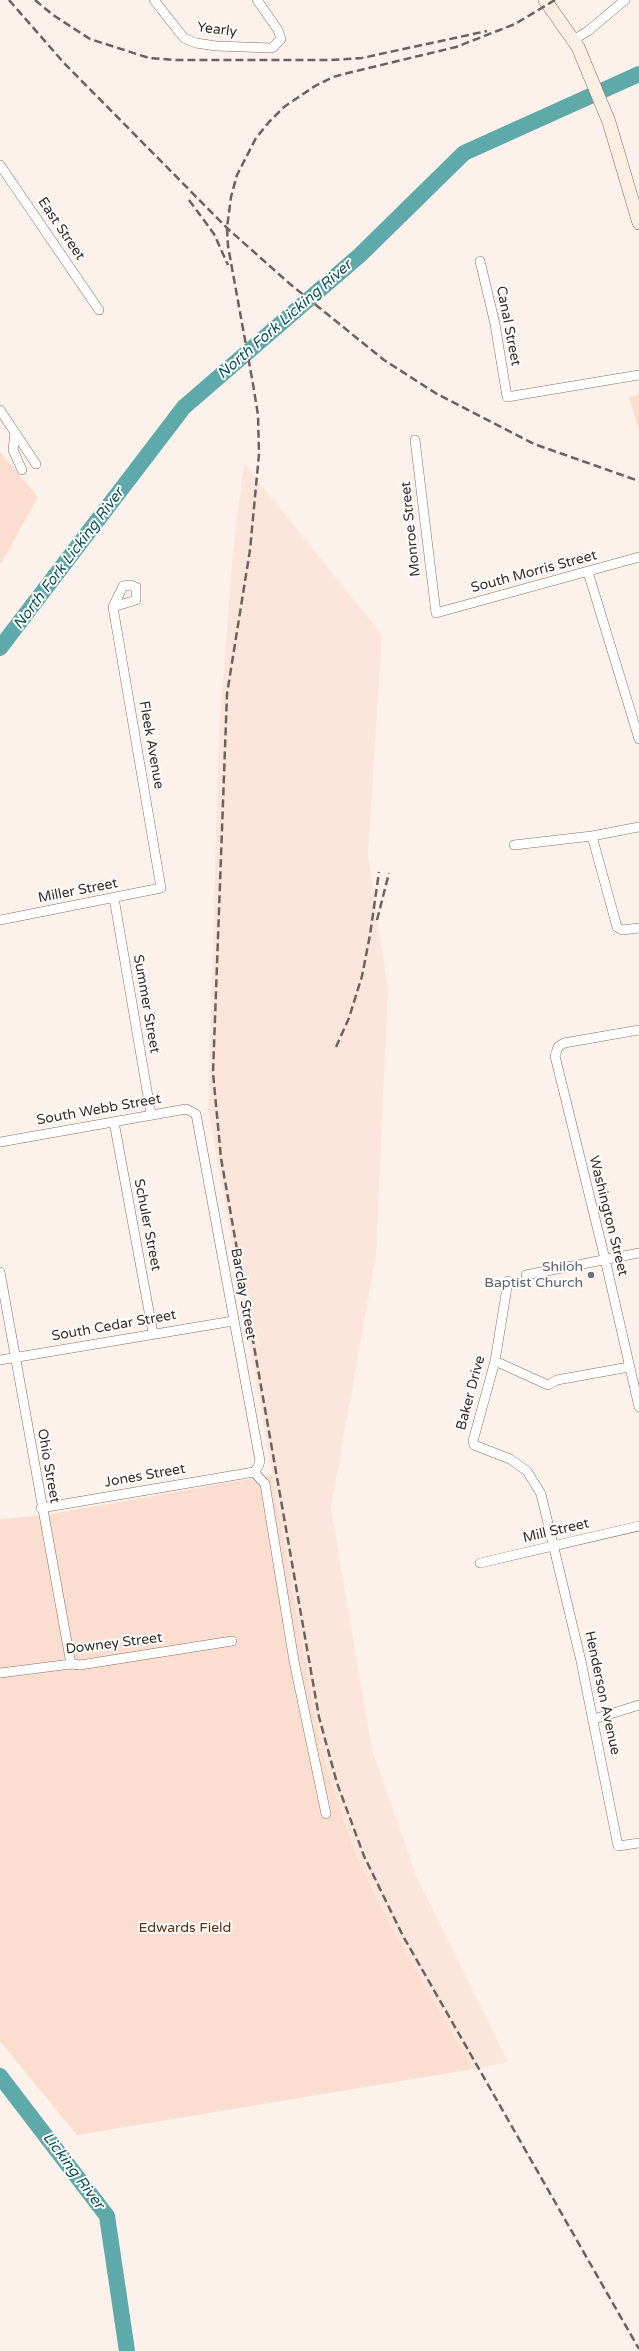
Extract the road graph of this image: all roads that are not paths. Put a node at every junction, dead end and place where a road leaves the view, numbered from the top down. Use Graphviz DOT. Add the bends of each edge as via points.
graph roads {
  1 [pos="154,0"];
  2 [pos="257,0"];
  3 [pos="545,0"];
  4 [pos="625,0"];
  5 [pos="576,44"];
  6 [pos="0,165"];
  7 [pos="639,223"];
  8 [pos="480,261"];
  9 [pos="99,310"];
  10 [pos="639,375"];
  11 [pos="0,410"];
  12 [pos="15,432"];
  13 [pos="415,440"];
  14 [pos="36,464"];
  15 [pos="22,470"];
  16 [pos="639,557"];
  17 [pos="588,572"];
  18 [pos="113,607"];
  19 [pos="436,614"];
  20 [pos="639,739"];
  21 [pos="639,826"];
  22 [pos="592,836"];
  23 [pos="514,845"];
  24 [pos="161,888"];
  25 [pos="114,898"];
  26 [pos="0,920"];
  27 [pos="639,928"];
  28 [pos="639,1030"];
  29 [pos="151,1114"];
  30 [pos="198,1119"];
  31 [pos="114,1122"];
  32 [pos="0,1142"];
  33 [pos="639,1253"];
  34 [pos="605,1259"];
  35 [pos="0,1272"];
  36 [pos="526,1275"];
  37 [pos="508,1281"];
  38 [pos="233,1320"];
  39 [pos="153,1333"];
  40 [pos="15,1357"];
  41 [pos="0,1360"];
  42 [pos="495,1361"];
  43 [pos="629,1367"];
  44 [pos="639,1407"];
  45 [pos="254,1472"];
  46 [pos="41,1508"];
  47 [pos="639,1526"];
  48 [pos="553,1546"];
  49 [pos="480,1563"];
  50 [pos="232,1641"];
  51 [pos="71,1664"];
  52 [pos="0,1673"];
  53 [pos="639,1705"];
  54 [pos="594,1719"];
  55 [pos="326,1814"];
  56 [pos="639,1843"];
  1 -- 2 [label="street, Yearly" via="184,38 196,43 272,48 281,39 278,30"];
  3 -- 5 [label="main road"];
  4 -- 5 [label="street"];
  5 -- 7 [label="main road" via="609,122"];
  6 -- 9 [label="street, East Street"];
  8 -- 10 [label="street, Canal Street" via="495,324 507,397"];
  11 -- 12 [label="street"];
  12 -- 14 [label="street"];
  12 -- 15 [label="street" via="13,450"];
  13 -- 19 [label="street, Monroe Street"];
  16 -- 17 [label="street, South Morris Street"];
  17 -- 19 [label="street, South Morris Street"];
  17 -- 20 [label="street"];
  18 -- 24 [label="street, Fleek Avenue"];
  21 -- 22 [label="street"];
  22 -- 23 [label="street"];
  22 -- 27 [label="street" via="619,929"];
  24 -- 25 [label="street, Miller Street"];
  25 -- 26 [label="street, Miller Street"];
  25 -- 29 [label="street, Summer Street"];
  28 -- 34 [label="street, Washington Street" via="559,1045 555,1056"];
  29 -- 30 [label="street, South Webb Street" via="186,1109 192,1110"];
  29 -- 31 [label="street, South Webb Street"];
  30 -- 38 [label="street, Barclay Street"];
  31 -- 32 [label="street, South Webb Street"];
  31 -- 39 [label="street, Schuler Street"];
  33 -- 34 [label="street"];
  34 -- 36 [label="street"];
  34 -- 43 [label="street, Washington Street"];
  35 -- 40 [label="street, Ohio Street"];
  37 -- 42 [label="street, Baker Drive"];
  38 -- 39 [label="street, South Cedar Street"];
  38 -- 45 [label="street, Barclay Street" via="260,1461"];
  39 -- 40 [label="street, South Cedar Street"];
  40 -- 41 [label="street, South Cedar Street"];
  40 -- 46 [label="street, Ohio Street"];
  42 -- 43 [label="street" via="548,1385 557,1380"];
  42 -- 48 [label="street, Baker Drive" via="473,1438 474,1445 510,1459 527,1471 541,1494"];
  43 -- 44 [label="street, Washington Street"];
  45 -- 46 [label="street, Jones Street"];
  45 -- 55 [label="street" via="265,1484 294,1661"];
  46 -- 51 [label="street, Ohio Street"];
  47 -- 48 [label="street, Mill Street"];
  48 -- 49 [label="street, Mill Street"];
  48 -- 54 [label="street, Henderson Avenue"];
  50 -- 51 [label="street, Downey Street" via="80,1665"];
  51 -- 52 [label="street, Downey Street"];
  53 -- 54 [label="street"];
  54 -- 56 [label="street, Henderson Avenue" via="618,1846"];
}
